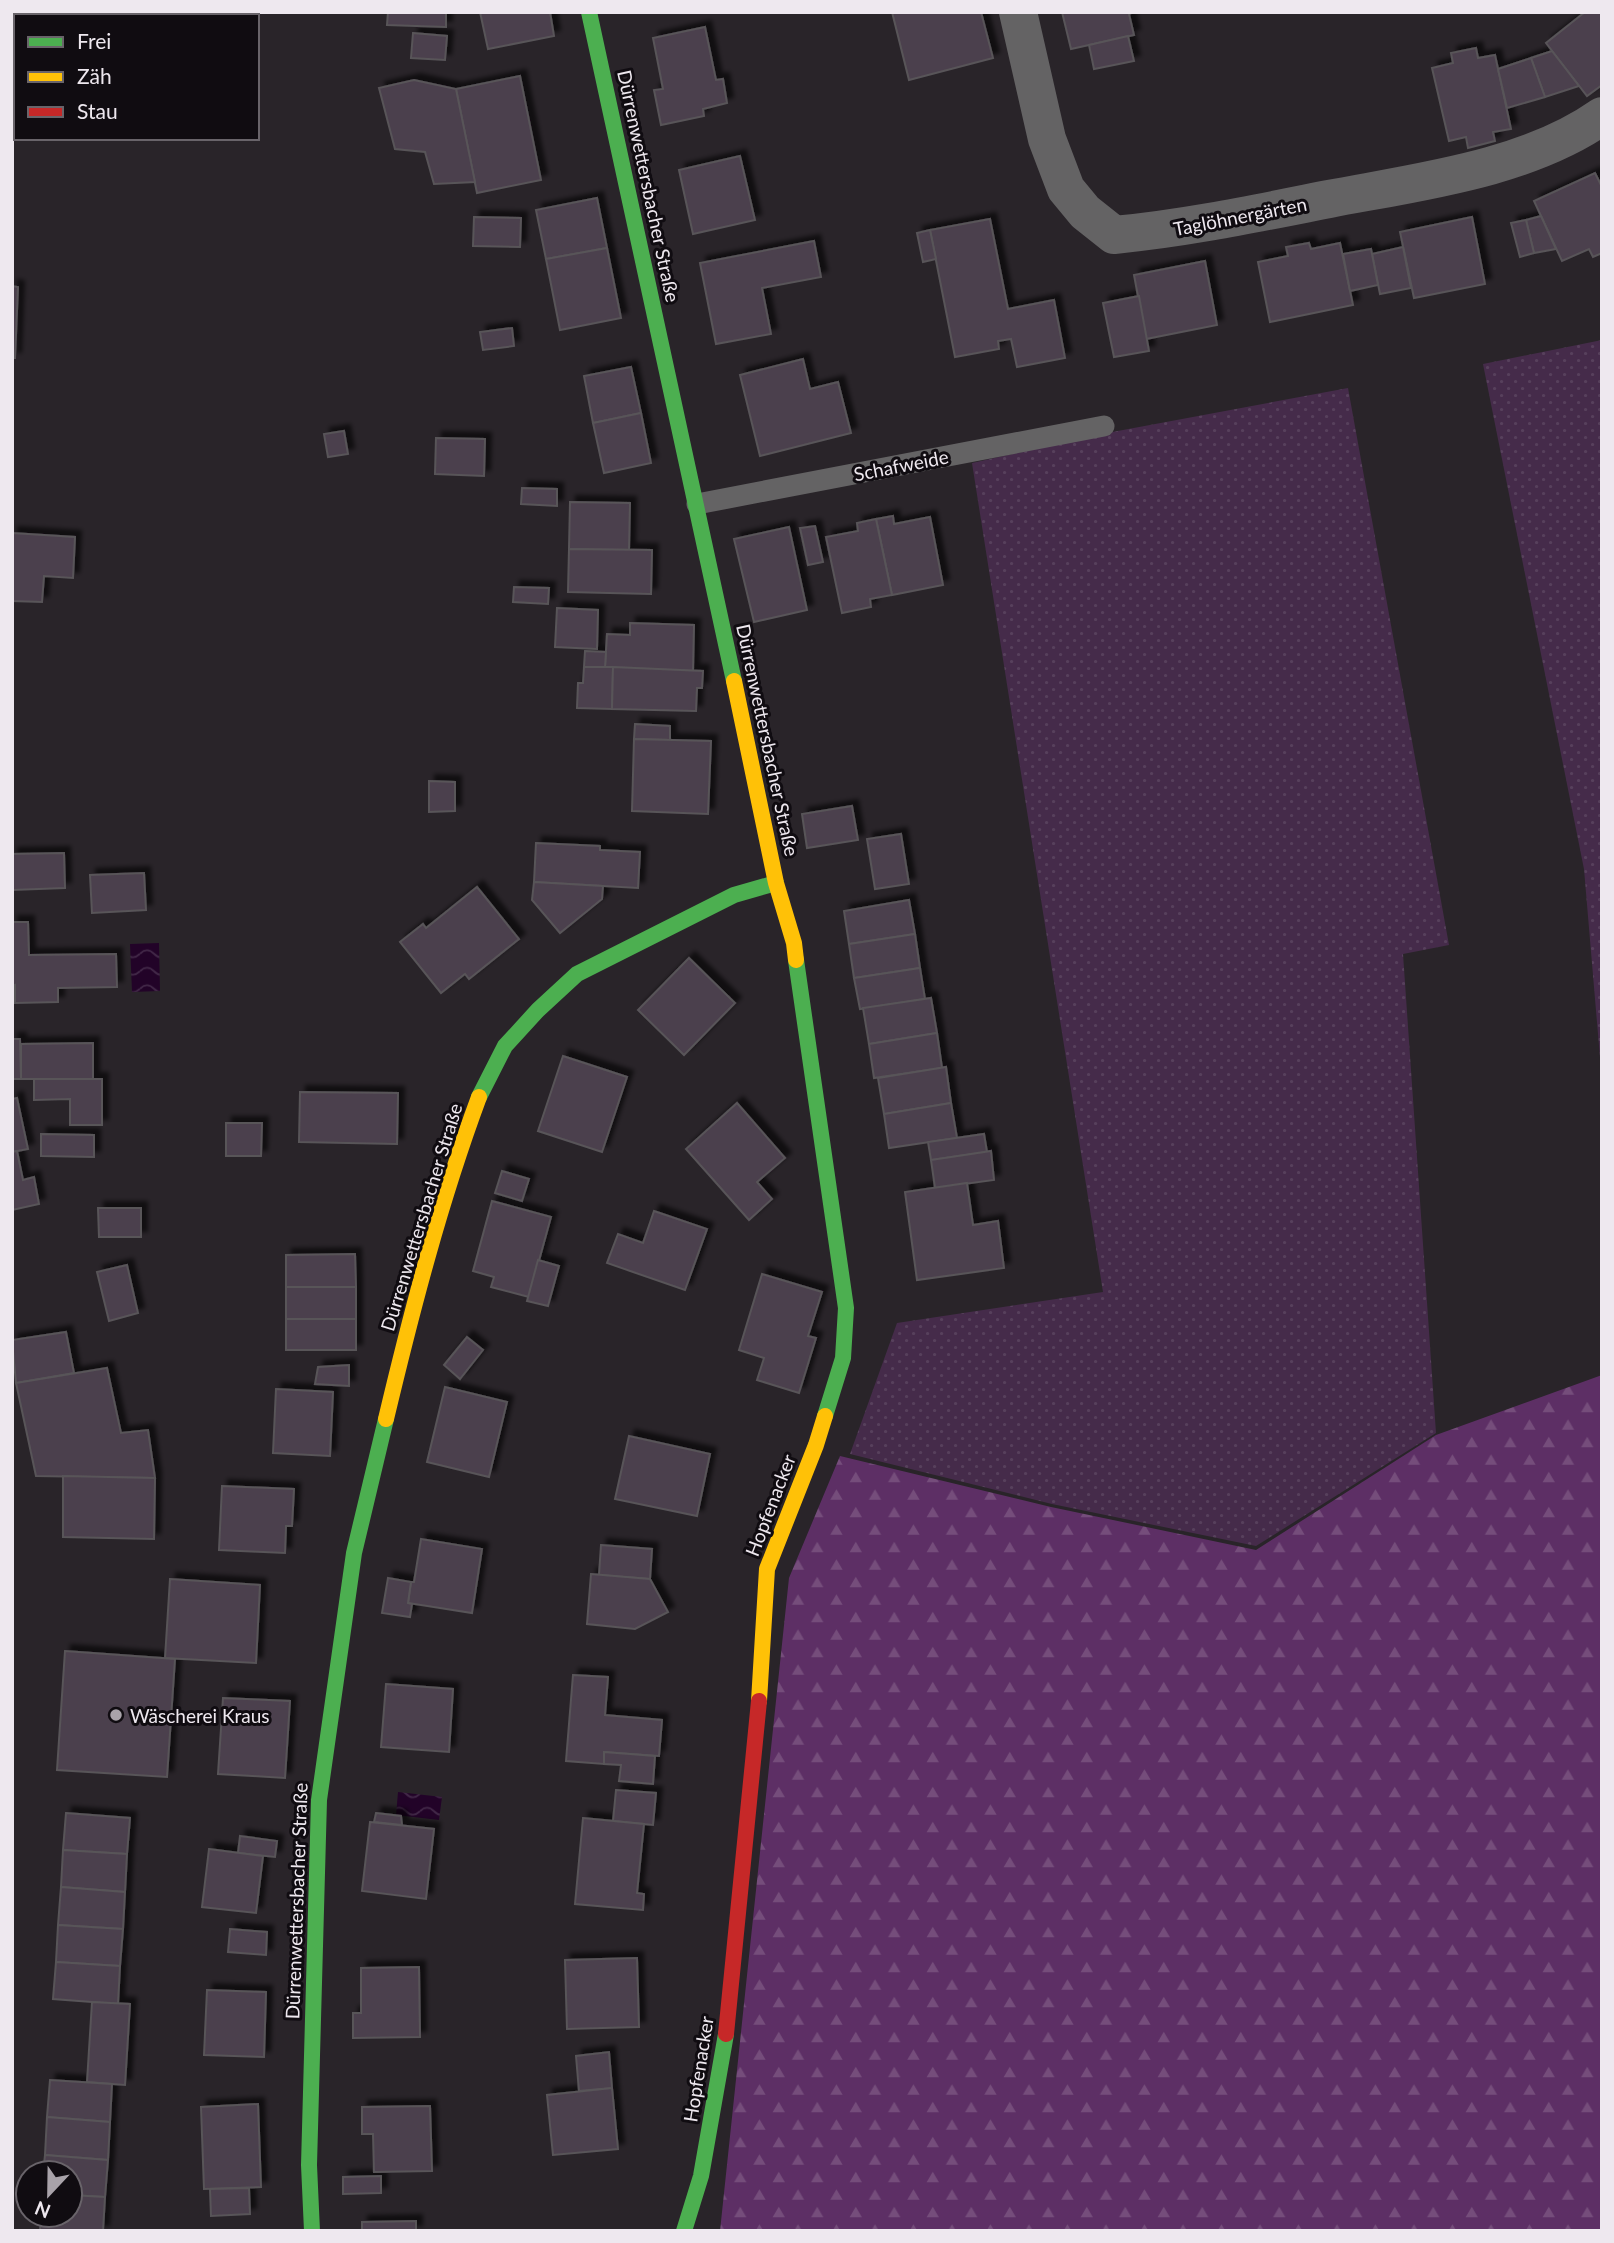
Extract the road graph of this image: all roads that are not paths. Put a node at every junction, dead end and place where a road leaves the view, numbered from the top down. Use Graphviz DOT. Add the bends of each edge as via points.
graph roads {
  1 [pos="589,12"];
  2 [pos="1018,12"];
  3 [pos="1602,116"];
  4 [pos="1104,426"];
  5 [pos="697,504"];
  6 [pos="776,883"];
  7 [pos="312,2231"];
  8 [pos="684,2231"];
  1 -- 5 [label="street, Dürrenwettersbacher Straße"];
  2 -- 3 [label="street, Taglöhnergärten" via="1047,139 1066,189 1114,235 1168,230 1449,176 1514,158 1581,130"];
  4 -- 5 [label="lane, Schafweide"];
  5 -- 6 [label="street, Dürrenwettersbacher Straße"];
  6 -- 7 [label="street, Dürrenwettersbacher Straße" via="734,895 577,974 505,1046 462,1142 414,1302 354,1553 319,1800 309,2165"];
  6 -- 8 [label="street, Hopfenacker" via="794,943 846,1308 839,1371 816,1445 767,1569 762,1671 725,2043 701,2176"];
}
